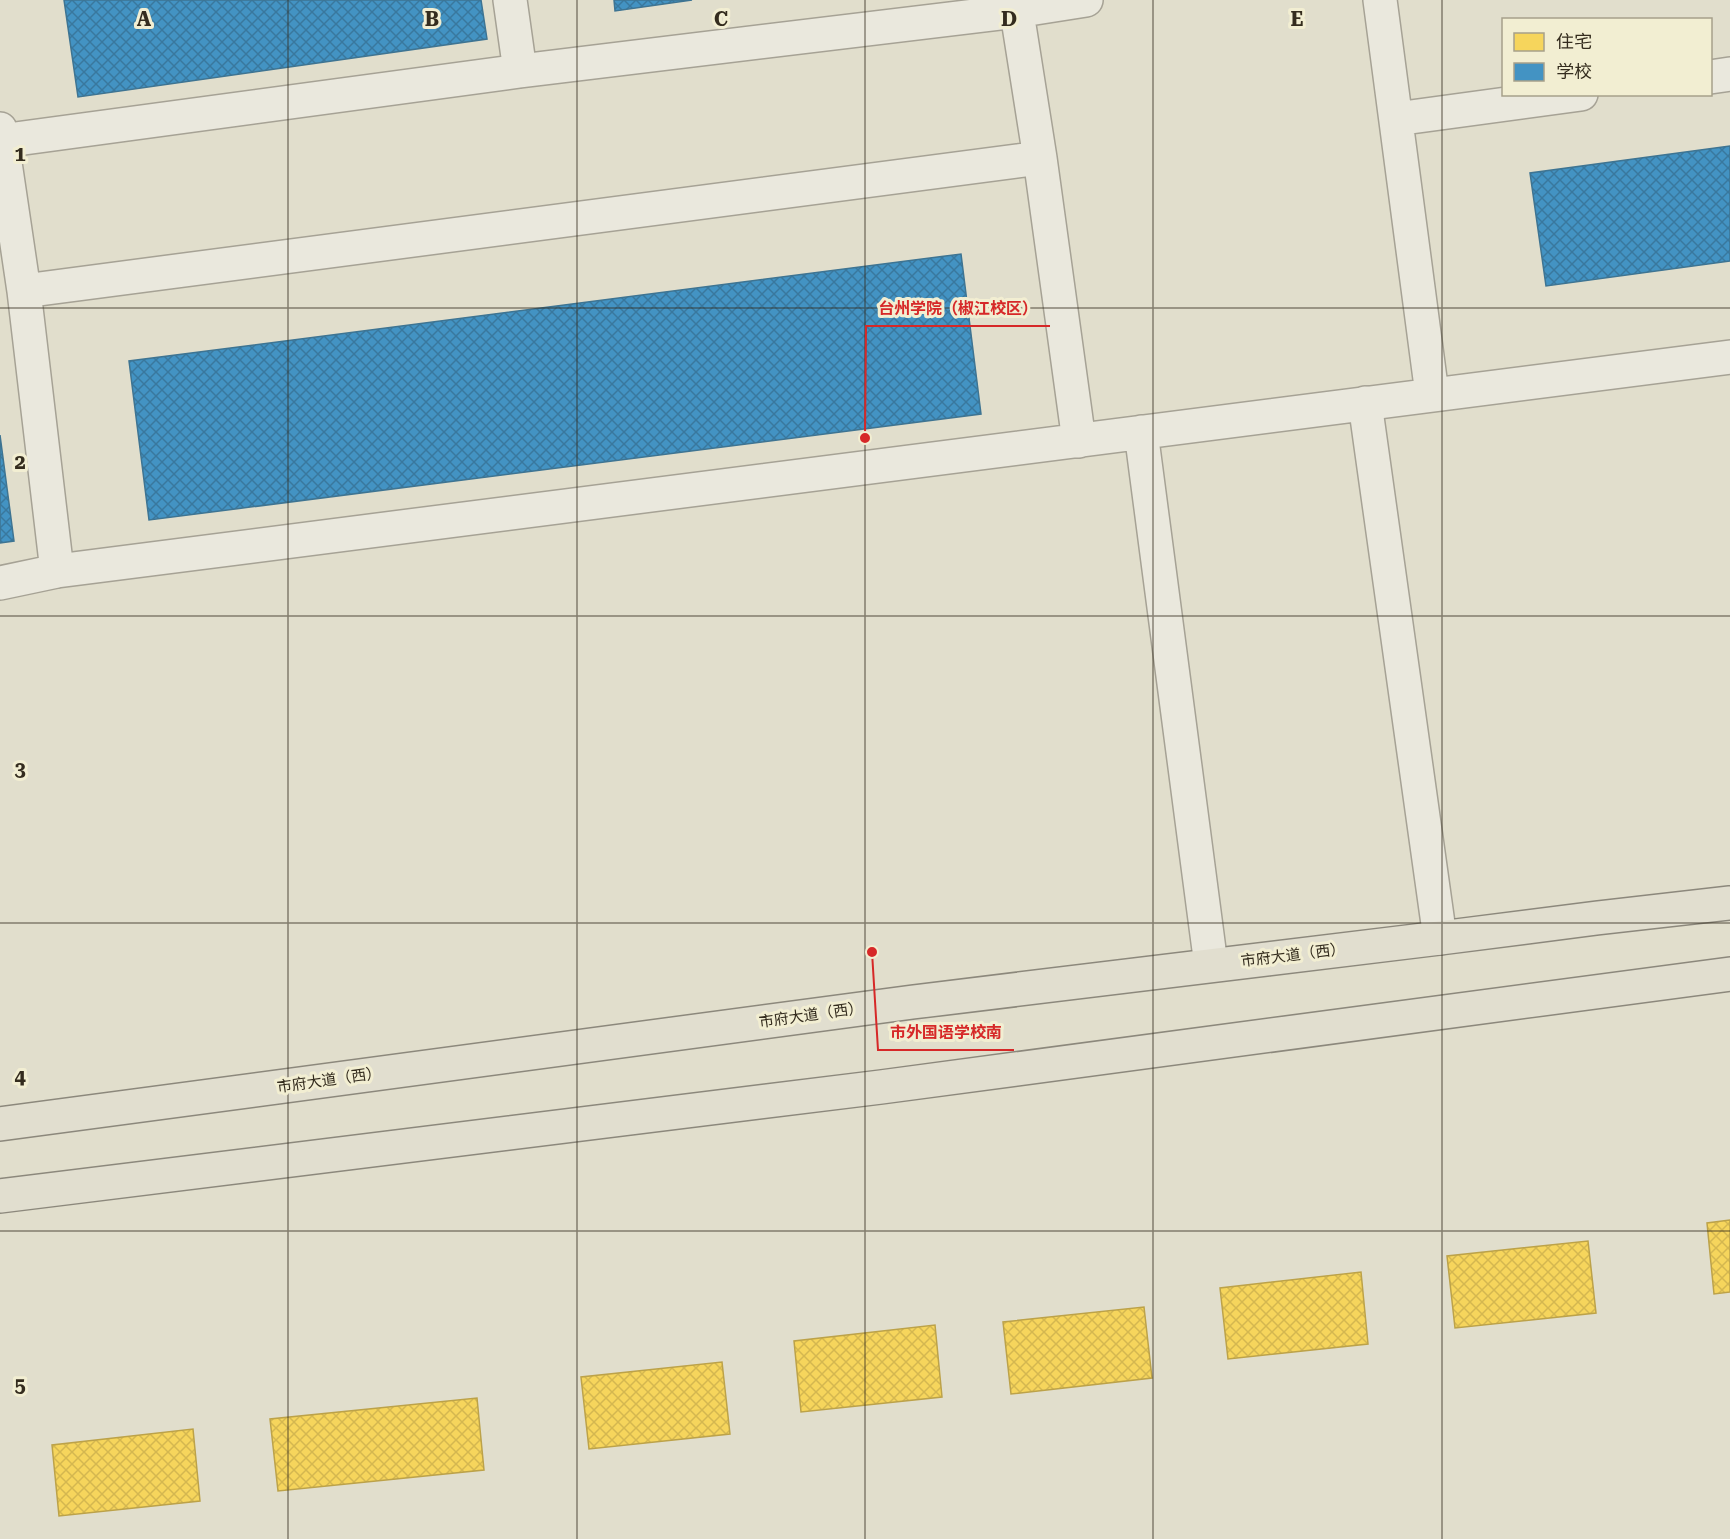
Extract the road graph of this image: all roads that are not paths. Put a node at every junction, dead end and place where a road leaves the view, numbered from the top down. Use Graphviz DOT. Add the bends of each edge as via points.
graph roads {
  1 [pos="510,0"];
  2 [pos="1086,0"];
  3 [pos="1380,0"];
  4 [pos="1016,5"];
  5 [pos="520,71"];
  6 [pos="1730,74"];
  7 [pos="1712,77"];
  8 [pos="1567,96"];
  9 [pos="1396,120"];
  10 [pos="1,135"];
  11 [pos="1040,158"];
  12 [pos="24,291"];
  13 [pos="1730,357"];
  14 [pos="1432,394"];
  15 [pos="1365,403"];
  16 [pos="1141,432"];
  17 [pos="1079,441"];
  18 [pos="57,571"];
  19 [pos="0,583"];
  20 [pos="1730,903"];
  21 [pos="1440,938"];
  22 [pos="1211,965"];
  23 [pos="1730,975"];
  24 [pos="0,1124"];
  25 [pos="0,1196"];
  1 -- 5 [label="street"];
  2 -- 4 [label="street"];
  3 -- 9 [label="street"];
  4 -- 5 [label="street"];
  4 -- 11 [label="street"];
  5 -- 10 [label="street"];
  6 -- 7 [label="street"];
  8 -- 9 [label="street"];
  9 -- 14 [label="street"];
  10 -- 12 [label="street"];
  11 -- 12 [label="street"];
  11 -- 17 [label="street"];
  12 -- 18 [label="street"];
  13 -- 14 [label="street"];
  14 -- 15 [label="street"];
  15 -- 16 [label="street"];
  15 -- 21 [label="street"];
  16 -- 17 [label="street"];
  16 -- 22 [label="street"];
  17 -- 18 [label="street"];
  18 -- 19 [label="street"];
  20 -- 21 [label="main road, 市府大道（西）"];
  21 -- 22 [label="main road, 市府大道（西）"];
  22 -- 24 [label="main road, 市府大道（西）"];
  23 -- 25 [label="main road" via="904,1084"];
}
